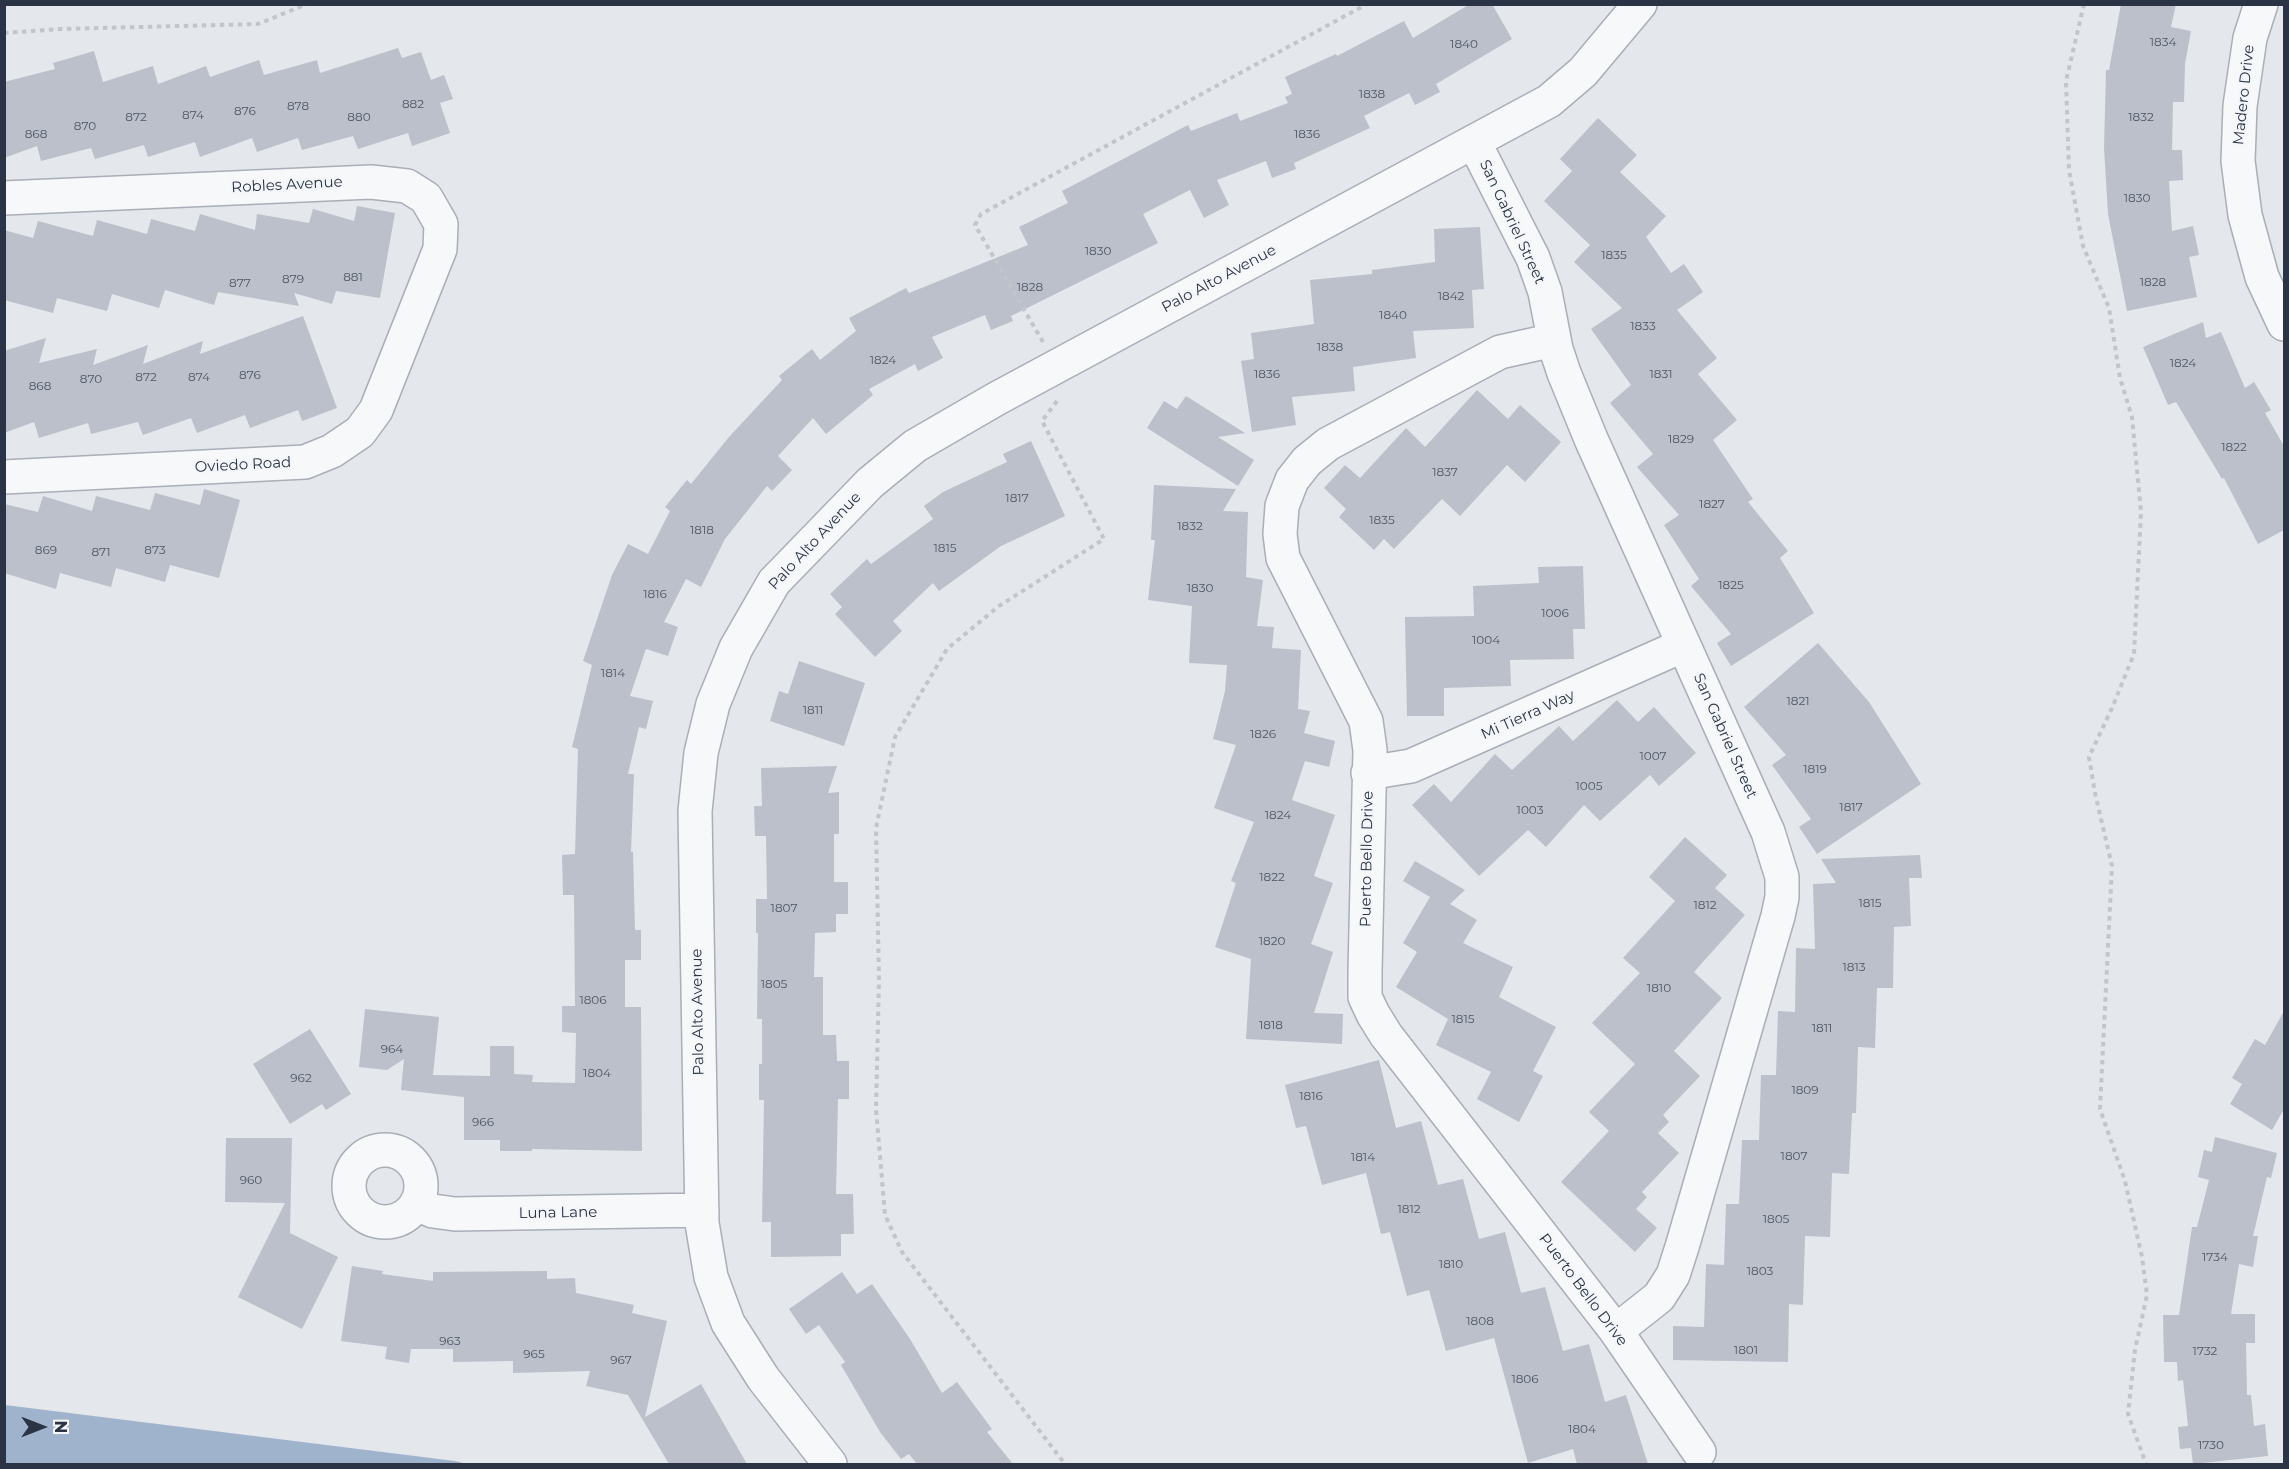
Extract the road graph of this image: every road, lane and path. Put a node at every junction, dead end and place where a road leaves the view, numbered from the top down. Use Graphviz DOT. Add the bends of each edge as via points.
graph roads {
  1 [pos="307,4"];
  2 [pos="1368,4"];
  3 [pos="1640,4"];
  4 [pos="2084,4"];
  5 [pos="2261,4"];
  6 [pos="4,33"];
  7 [pos="1474,142"];
  8 [pos="4,198"];
  9 [pos="2284,324"];
  10 [pos="408,329"];
  11 [pos="1554,340"];
  12 [pos="1058,365"];
  13 [pos="4,477"];
  14 [pos="1684,645"];
  15 [pos="1368,773"];
  16 [pos="416,1204"];
  17 [pos="702,1210"];
  18 [pos="1616,1331"];
  19 [pos="1699,1452"];
  20 [pos="830,1464"];
  21 [pos="1065,1464"];
  22 [pos="2146,1464"];
  1 -- 6 [label="path" via="258,24"];
  2 -- 12 [label="path" via="981,214 975,225"];
  3 -- 7 [label="street, Palo Alto Avenue" via="1583,72 1558,94"];
  4 -- 22 [label="path" via="2066,81 2069,170 2083,246 2109,308 2120,378 2132,417 2141,512 2134,654 2089,757 2112,866 2100,1109 2125,1181 2147,1295 2135,1350 2128,1414"];
  5 -- 9 [label="street, Madero Drive" via="2250,38 2240,106 2238,161 2245,215 2259,267"];
  7 -- 11 [label="street, San Gabriel Street" via="1533,258 1545,292"];
  7 -- 12 [label="street, Palo Alto Avenue"];
  8 -- 10 [label="street, Robles Avenue" via="371,182 407,186 426,198 441,224 440,249"];
  10 -- 13 [label="street, Oviedo Road" via="376,410 360,432 332,451 305,462"];
  11 -- 14 [label="street, San Gabriel Street" via="1591,439"];
  11 -- 15 [label="street, Puerto Bello Drive" via="1500,352 1456,374 1328,444 1292,480 1282,506 1283,558 1366,720"];
  12 -- 17 [label="street, Palo Alto Avenue" via="915,446 870,483 774,582 736,648 713,704 701,753 694,811"];
  12 -- 21 [label="path" via="1065,392 1042,421 1104,540 999,606 947,650 895,736 876,828 876,1109 885,1215 902,1252"];
  14 -- 15 [label="street, Mi Tierra Way" via="1411,766"];
  14 -- 18 [label="street, San Gabriel Street" via="1768,832 1782,877 1782,897 1672,1275 1659,1297"];
  15 -- 18 [label="street, Puerto Bello Drive" via="1365,997 1386,1035"];
  16 -- 17 [label="street, Luna Lane" via="455,1214"];
  17 -- 20 [label="street, Palo Alto Avenue" via="711,1277 728,1323 763,1378"];
  18 -- 19 [label="street, Puerto Bello Drive"];
}
